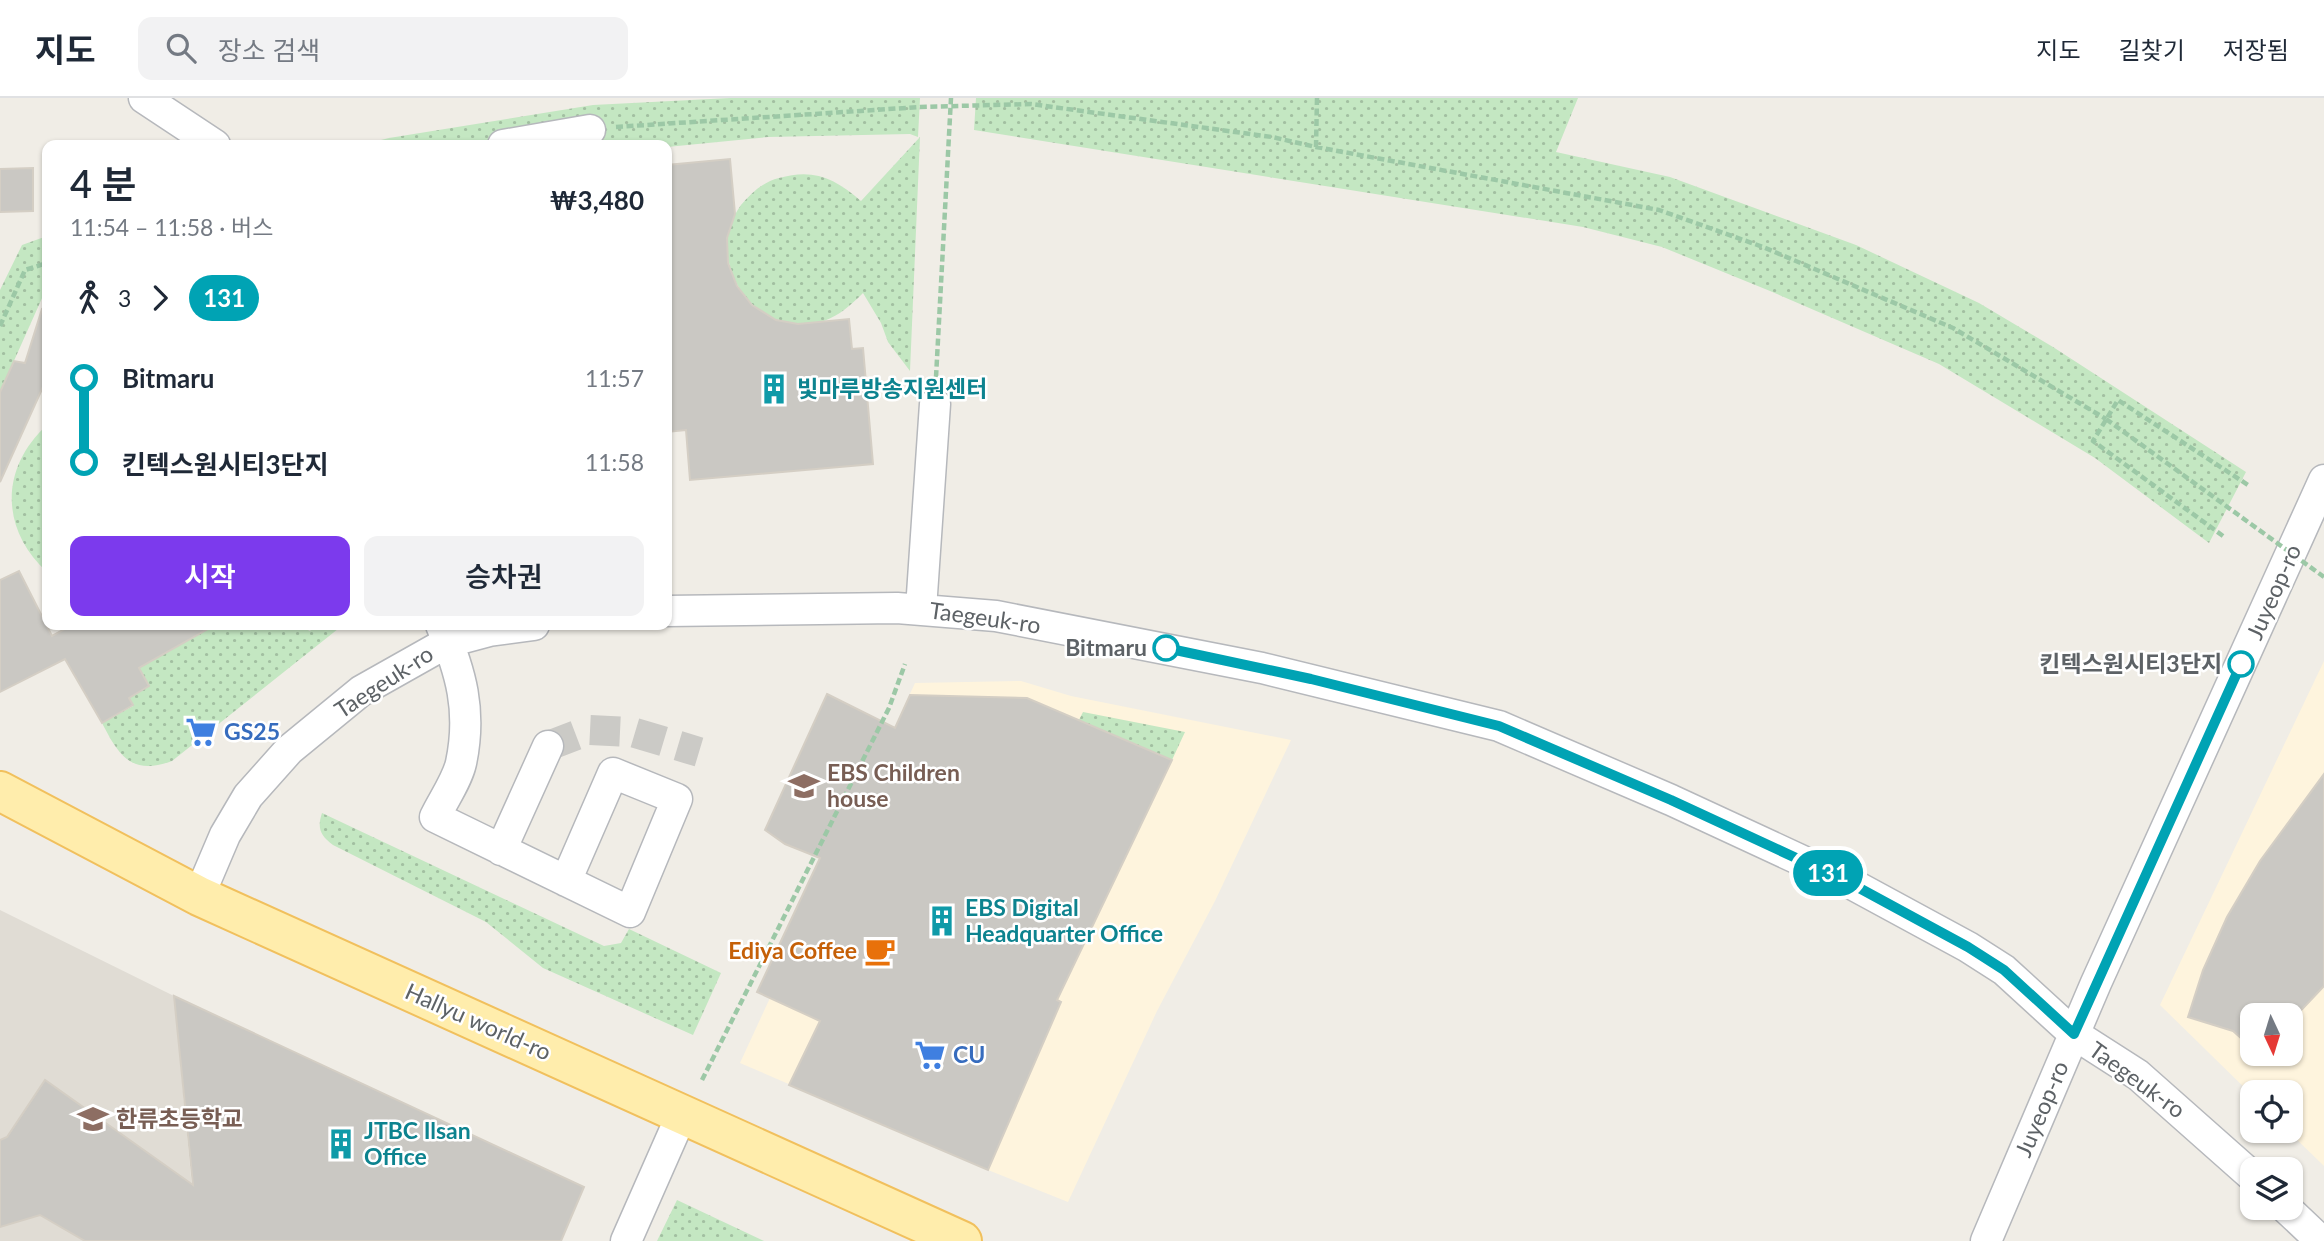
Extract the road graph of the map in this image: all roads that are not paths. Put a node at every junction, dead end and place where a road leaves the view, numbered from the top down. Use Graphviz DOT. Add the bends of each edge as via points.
graph roads {
  1 [pos="144,98"];
  2 [pos="602,129"];
  3 [pos="207,140"];
  4 [pos="534,140"];
  5 [pos="935,393"];
  6 [pos="2324,480"];
  7 [pos="921,609"];
  8 [pos="672,611"];
  9 [pos="496,630"];
  10 [pos="444,633"];
  11 [pos="548,746"];
  12 [pos="0,791"];
  13 [pos="502,850"];
  14 [pos="566,881"];
  15 [pos="199,896"];
  16 [pos="2074,1034"];
  17 [pos="682,1114"];
  18 [pos="2240,1165"];
  19 [pos="2299,1220"];
  20 [pos="626,1241"];
  21 [pos="962,1241"];
  22 [pos="1986,1241"];
  23 [pos="2322,1241"];
  1 -- 3 [label="street"];
  2 -- 4 [label="street"];
  5 -- 7 [label="street"];
  6 -- 16 [label="street, Juyeop-ro"];
  7 -- 8 [label="street, Taegeuk-ro"];
  7 -- 16 [label="street, Taegeuk-ro" via="996,617 1162,647 1499,726 1850,883 2004,970"];
  9 -- 10 [label="street, Taegeuk-ro"];
  10 -- 13 [label="street" via="466,712 461,764 435,817"];
  10 -- 15 [label="street, Taegeuk-ro" via="361,691 289,750 248,796"];
  11 -- 13 [label="street"];
  12 -- 15 [label="main road, Hallyu world-ro"];
  13 -- 14 [label="street"];
  14 -- 14 [label="street" via="630,912 677,799 612,773"];
  15 -- 17 [label="main road, Hallyu world-ro"];
  16 -- 18 [label="street, Taegeuk-ro" via="2138,1075"];
  16 -- 22 [label="street, Juyeop-ro"];
  17 -- 20 [label="street"];
  17 -- 21 [label="main road, Hallyu world-ro"];
  19 -- 23 [label="street"];
}
